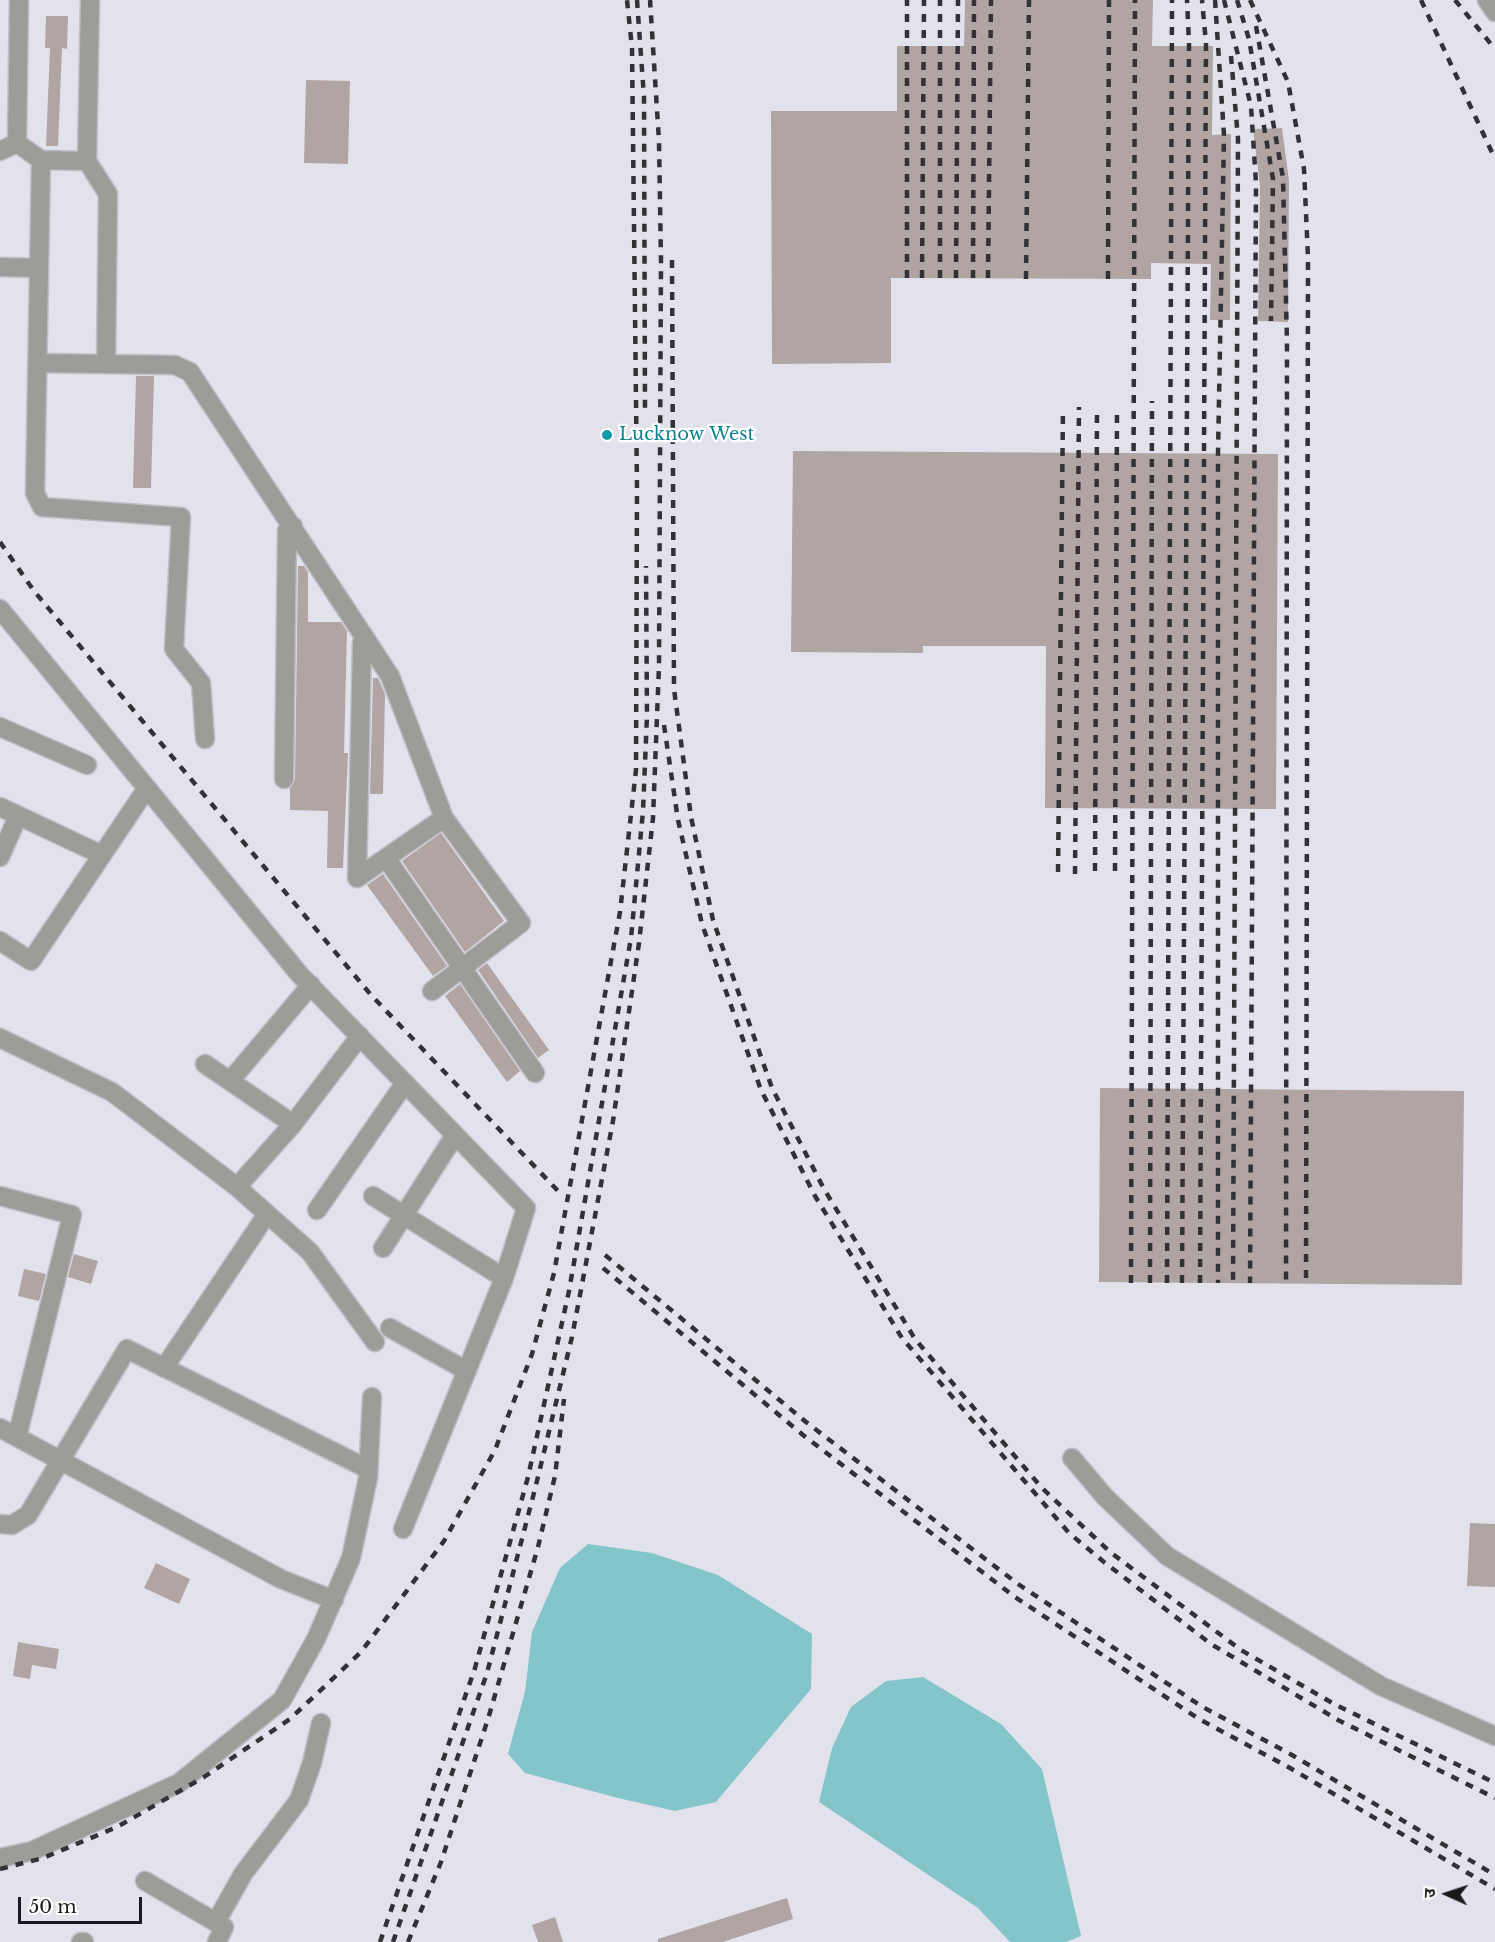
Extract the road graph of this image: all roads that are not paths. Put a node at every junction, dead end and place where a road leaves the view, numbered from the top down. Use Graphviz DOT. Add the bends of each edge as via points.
graph roads {
  1 [pos="20,0"];
  2 [pos="90,0"];
  3 [pos="1487,0"];
  4 [pos="1495,12"];
  5 [pos="17,143"];
  6 [pos="0,151"];
  7 [pos="41,160"];
  8 [pos="87,161"];
  9 [pos="0,267"];
  10 [pos="39,268"];
  11 [pos="37,363"];
  12 [pos="106,364"];
  13 [pos="292,526"];
  14 [pos="0,611"];
  15 [pos="366,639"];
  16 [pos="0,727"];
  17 [pos="205,739"];
  18 [pos="87,765"];
  19 [pos="284,779"];
  20 [pos="147,788"];
  21 [pos="0,807"];
  22 [pos="18,816"];
  23 [pos="444,818"];
  24 [pos="102,855"];
  25 [pos="0,857"];
  26 [pos="386,858"];
  27 [pos="0,941"];
  28 [pos="462,968"];
  29 [pos="311,985"];
  30 [pos="432,991"];
  31 [pos="360,1036"];
  32 [pos="0,1038"];
  33 [pos="205,1065"];
  34 [pos="535,1073"];
  35 [pos="230,1082"];
  36 [pos="405,1083"];
  37 [pos="293,1124"];
  38 [pos="455,1135"];
  39 [pos="237,1187"];
  40 [pos="0,1196"];
  41 [pos="373,1196"];
  42 [pos="317,1210"];
  43 [pos="267,1214"];
  44 [pos="404,1216"];
  45 [pos="383,1248"];
  46 [pos="504,1278"];
  47 [pos="390,1328"];
  48 [pos="375,1342"];
  49 [pos="164,1368"];
  50 [pos="467,1371"];
  51 [pos="372,1397"];
  52 [pos="0,1428"];
  53 [pos="17,1437"];
  54 [pos="1072,1458"];
  55 [pos="60,1460"];
  56 [pos="368,1469"];
  57 [pos="0,1524"];
  58 [pos="403,1529"];
  59 [pos="334,1600"];
  60 [pos="321,1723"];
  61 [pos="1495,1736"];
  62 [pos="0,1858"];
  63 [pos="146,1881"];
  64 [pos="216,1922"];
  65 [pos="217,1942"];
  1 -- 5 [label="street"];
  2 -- 8 [label="street"];
  3 -- 4 [label="street"];
  5 -- 6 [label="street"];
  5 -- 7 [label="street"];
  7 -- 8 [label="street"];
  7 -- 10 [label="street"];
  8 -- 12 [label="street" via="108,194"];
  9 -- 10 [label="street"];
  10 -- 11 [label="street"];
  11 -- 12 [label="street"];
  11 -- 17 [label="street" via="35,493 42,507 181,517 174,649 201,683"];
  12 -- 13 [label="street" via="175,365 190,372"];
  13 -- 15 [label="street"];
  13 -- 19 [label="street" via="287,531"];
  14 -- 20 [label="street"];
  15 -- 23 [label="street" via="390,676"];
  15 -- 26 [label="street" via="362,643 357,878"];
  16 -- 18 [label="street"];
  20 -- 24 [label="street"];
  20 -- 29 [label="street"];
  21 -- 22 [label="street"];
  22 -- 24 [label="street"];
  22 -- 25 [label="street"];
  23 -- 26 [label="street"];
  23 -- 28 [label="street" via="521,923"];
  24 -- 27 [label="street" via="31,961"];
  26 -- 28 [label="street"];
  28 -- 30 [label="street"];
  28 -- 34 [label="street"];
  29 -- 31 [label="street"];
  29 -- 35 [label="street"];
  31 -- 36 [label="street"];
  31 -- 37 [label="street"];
  32 -- 39 [label="street" via="112,1092"];
  33 -- 35 [label="street"];
  35 -- 37 [label="street"];
  36 -- 38 [label="street"];
  36 -- 42 [label="street"];
  37 -- 39 [label="street"];
  38 -- 44 [label="street"];
  38 -- 46 [label="street" via="526,1208"];
  39 -- 43 [label="street"];
  40 -- 53 [label="street" via="72,1215"];
  41 -- 44 [label="street"];
  43 -- 48 [label="street" via="310,1252"];
  43 -- 49 [label="street"];
  44 -- 45 [label="street"];
  44 -- 46 [label="street"];
  46 -- 50 [label="street"];
  47 -- 50 [label="street"];
  49 -- 55 [label="street" via="127,1349"];
  49 -- 56 [label="street"];
  50 -- 58 [label="street"];
  51 -- 56 [label="street"];
  52 -- 53 [label="street"];
  53 -- 55 [label="street"];
  54 -- 61 [label="street" via="1105,1497 1167,1556 1381,1686"];
  55 -- 57 [label="street" via="28,1515 12,1525"];
  55 -- 59 [label="street" via="281,1579"];
  56 -- 59 [label="street" via="351,1558"];
  59 -- 62 [label="street" via="282,1700 179,1783 33,1851"];
  60 -- 64 [label="street" via="299,1800 249,1865"];
  63 -- 64 [label="street"];
  64 -- 65 [label="street" via="224,1927"];
}
